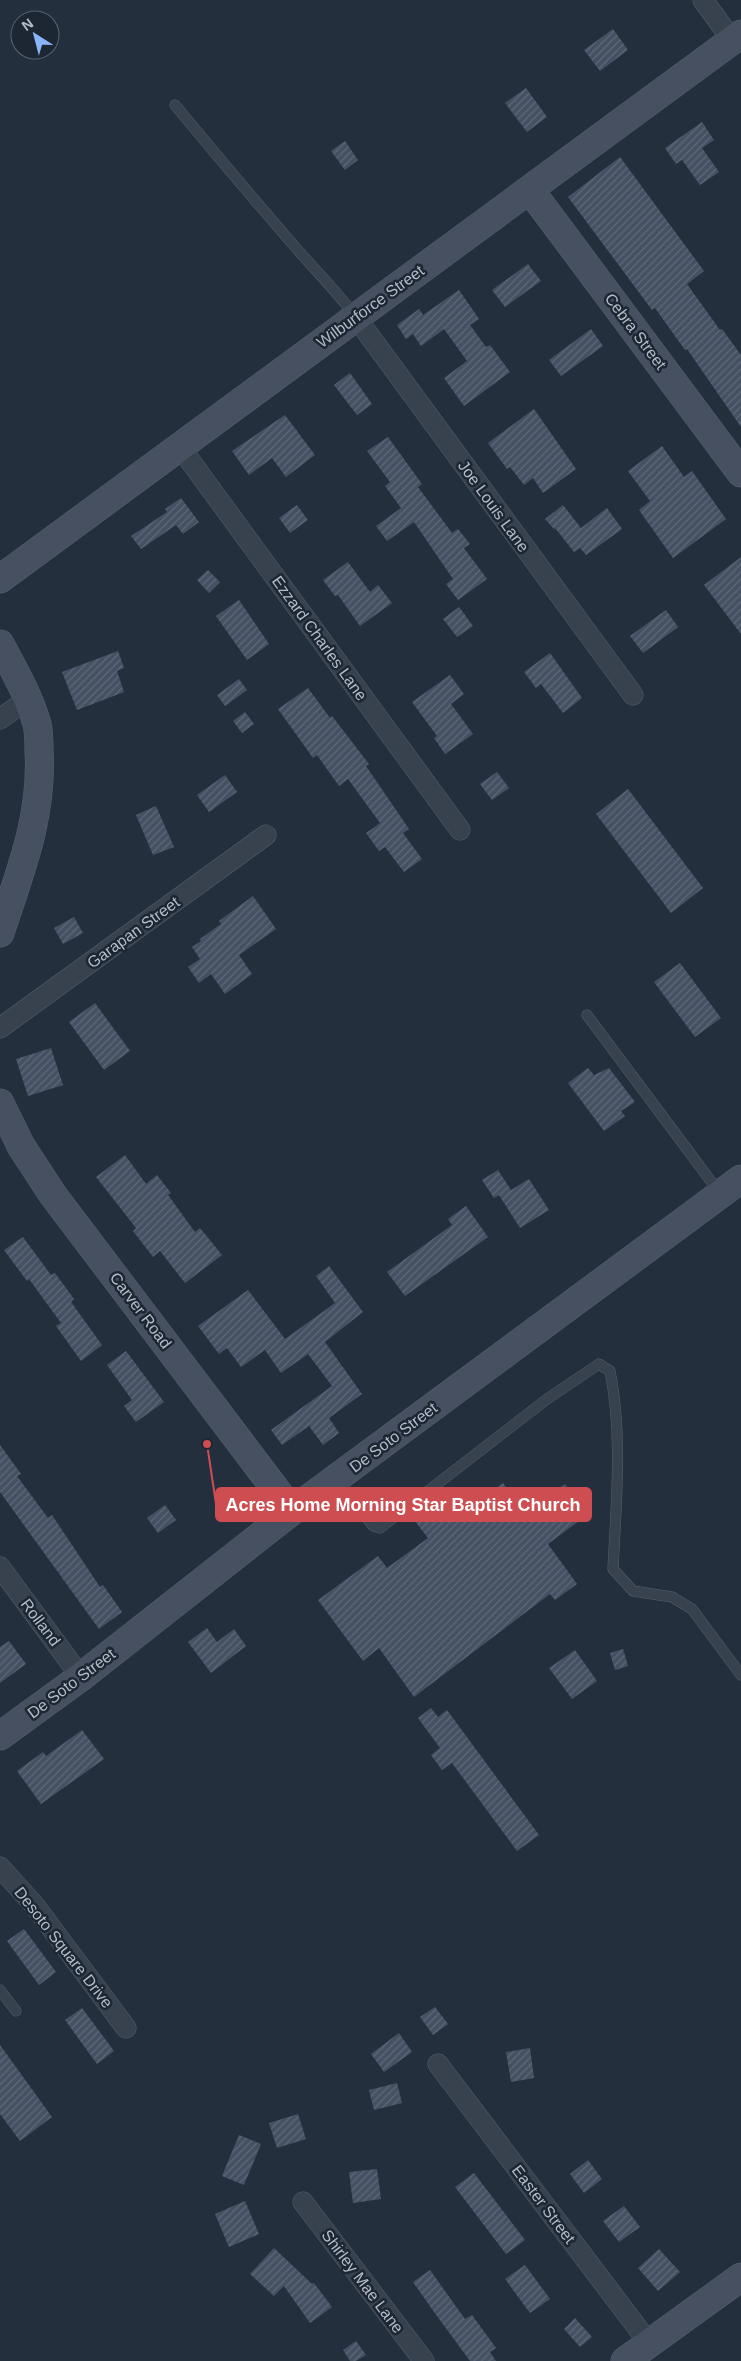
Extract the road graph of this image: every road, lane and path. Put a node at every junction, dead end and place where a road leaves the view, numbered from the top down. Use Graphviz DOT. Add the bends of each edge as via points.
graph roads {
  1 [pos="703,0"];
  2 [pos="737,37"];
  3 [pos="175,105"];
  4 [pos="530,190"];
  5 [pos="355,316"];
  6 [pos="180,447"];
  7 [pos="741,473"];
  8 [pos="0,579"];
  9 [pos="0,644"];
  10 [pos="633,695"];
  11 [pos="28,698"];
  12 [pos="0,719"];
  13 [pos="460,830"];
  14 [pos="266,836"];
  15 [pos="0,932"];
  16 [pos="587,1015"];
  17 [pos="0,1028"];
  18 [pos="0,1103"];
  19 [pos="731,1187"];
  20 [pos="337,1478"];
  21 [pos="292,1511"];
  22 [pos="0,1567"];
  23 [pos="740,1672"];
  24 [pos="81,1677"];
  25 [pos="0,1736"];
  26 [pos="0,1867"];
  27 [pos="0,1990"];
  28 [pos="16,2012"];
  29 [pos="126,2028"];
  30 [pos="438,2064"];
  31 [pos="303,2202"];
  32 [pos="741,2276"];
  33 [pos="649,2343"];
  34 [pos="424,2361"];
  35 [pos="625,2361"];
  1 -- 2 [label="street"];
  2 -- 4 [label="street, Wilburforce Street"];
  3 -- 5 [label="lane"];
  4 -- 5 [label="street, Wilburforce Street"];
  4 -- 7 [label="street, Cebra Street"];
  5 -- 6 [label="street, Wilburforce Street"];
  5 -- 10 [label="street, Joe Louis Lane"];
  6 -- 8 [label="street, Wilburforce Street"];
  6 -- 13 [label="street, Ezzard Charles Lane"];
  9 -- 11 [label="street"];
  11 -- 12 [label="street"];
  11 -- 15 [label="street" via="38,726 39,799 20,874"];
  14 -- 17 [label="street, Garapan Street"];
  16 -- 19 [label="lane"];
  18 -- 21 [label="street, Carver Road" via="21,1146 48,1187"];
  19 -- 20 [label="street, De Soto Street"];
  20 -- 21 [label="street, De Soto Street"];
  20 -- 23 [label="lane" via="373,1526 380,1528 547,1399 599,1364 610,1371 615,1396 617,1494 613,1570 633,1591 672,1597 692,1610"];
  21 -- 24 [label="street, De Soto Street"];
  22 -- 24 [label="street, Rolland"];
  24 -- 25 [label="street, De Soto Street"];
  26 -- 29 [label="street, Desoto Square Drive" via="35,1906"];
  27 -- 28 [label="lane"];
  30 -- 33 [label="street, Easter Street"];
  31 -- 34 [label="street, Shirley Mae Lane"];
  32 -- 33 [label="street"];
  33 -- 35 [label="street"];
}
